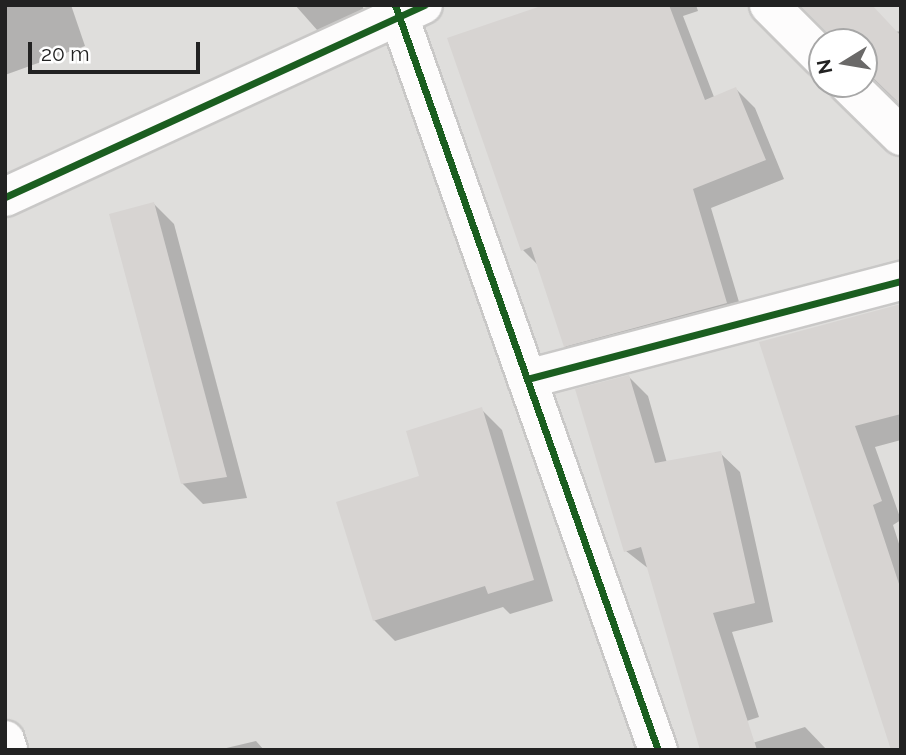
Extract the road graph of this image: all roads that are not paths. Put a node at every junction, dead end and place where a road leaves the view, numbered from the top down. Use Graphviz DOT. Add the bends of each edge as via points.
graph roads {
  1 [pos="769,5"];
  2 [pos="406,9"];
  3 [pos="808,44"];
  4 [pos="862,98"];
  5 [pos="901,136"];
  6 [pos="5,197"];
  7 [pos="901,281"];
  8 [pos="527,379"];
  9 [pos="5,740"];
  10 [pos="8,750"];
  11 [pos="658,750"];
  1 -- 3 [label="street"];
  2 -- 6 [label="street"];
  2 -- 8 [label="street"];
  4 -- 5 [label="street"];
  7 -- 8 [label="street"];
  8 -- 11 [label="street"];
  9 -- 10 [label="street"];
}
